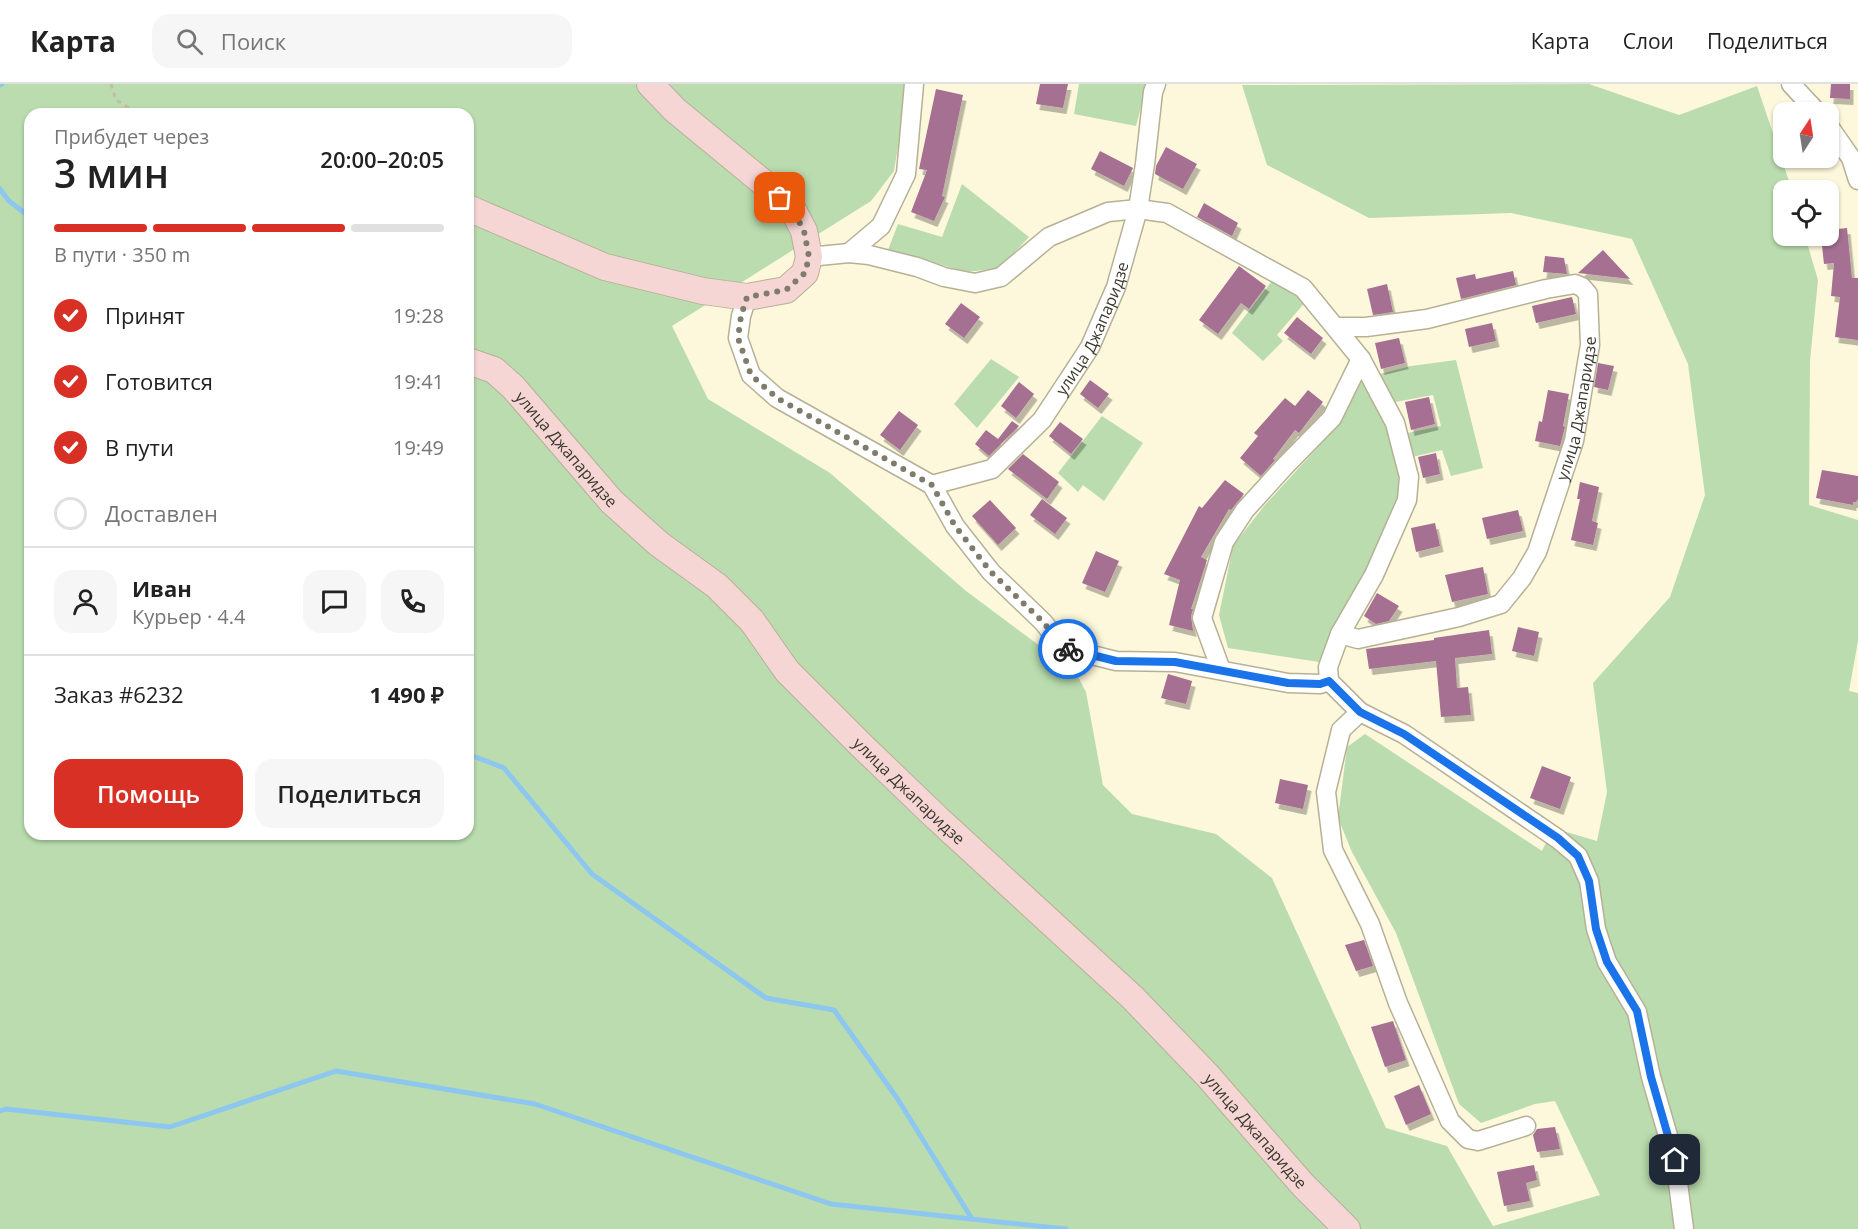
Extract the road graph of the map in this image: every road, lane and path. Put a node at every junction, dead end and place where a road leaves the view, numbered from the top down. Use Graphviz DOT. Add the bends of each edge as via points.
graph roads {
  1 [pos="111,84"];
  2 [pos="650,84"];
  3 [pos="914,84"];
  4 [pos="1156,84"];
  5 [pos="1791,84"];
  6 [pos="1808,102"];
  7 [pos="129,108"];
  8 [pos="1839,141"];
  9 [pos="1858,180"];
  10 [pos="1138,209"];
  11 [pos="474,211"];
  12 [pos="849,253"];
  13 [pos="809,257"];
  14 [pos="747,297"];
  15 [pos="1335,327"];
  16 [pos="1361,359"];
  17 [pos="474,363"];
  18 [pos="932,485"];
  19 [pos="1340,634"];
  20 [pos="1221,670"];
  21 [pos="1329,681"];
  22 [pos="1360,712"];
  23 [pos="1526,1126"];
  24 [pos="1347,1229"];
  25 [pos="1684,1229"];
  1 -- 7 [label="path" via="116,100"];
  2 -- 13 [label="street" via="793,210 804,231"];
  3 -- 12 [label="street" via="906,174 881,226"];
  4 -- 10 [label="street, улица Джапаридзе"];
  5 -- 6 [label="street"];
  8 -- 9 [label="street" via="1851,158"];
  10 -- 12 [label="street" via="1108,212 1049,237 1001,277 975,283"];
  10 -- 15 [label="street" via="1167,213 1303,288"];
  10 -- 18 [label="street, улица Джапаридзе" via="1116,287 1090,347 1042,420 992,469"];
  11 -- 14 [label="street" via="605,267 703,291"];
  12 -- 13 [label="street"];
  13 -- 14 [label="street" via="805,273 786,290"];
  14 -- 18 [label="street" via="738,338 751,375 777,398"];
  15 -- 16 [label="street"];
  15 -- 19 [label="street, улица Джапаридзе" via="1427,319 1575,284 1588,294 1590,345 1574,441 1537,552 1522,578 1501,604 1470,614 1358,639"];
  16 -- 19 [label="street" via="1395,423 1409,477 1407,500 1374,575"];
  16 -- 20 [label="street" via="1332,418 1245,510 1224,542 1202,618"];
  17 -- 24 [label="street, улица Джапаридзе" via="494,370 513,387 612,502 659,544 717,586 752,621 787,671 861,746 1133,998"];
  18 -- 20 [label="street" via="955,526 991,572 1064,648 1116,661 1175,662"];
  19 -- 21 [label="street" via="1328,667"];
  20 -- 21 [label="street" via="1288,683"];
  21 -- 22 [label="street"];
  22 -- 23 [label="street" via="1341,730 1326,792 1333,850 1370,924 1398,1003 1450,1122 1468,1139 1478,1141"];
  22 -- 25 [label="street" via="1404,734 1558,838 1578,856 1589,881 1596,929 1607,962 1637,1011 1675,1160"];
}
